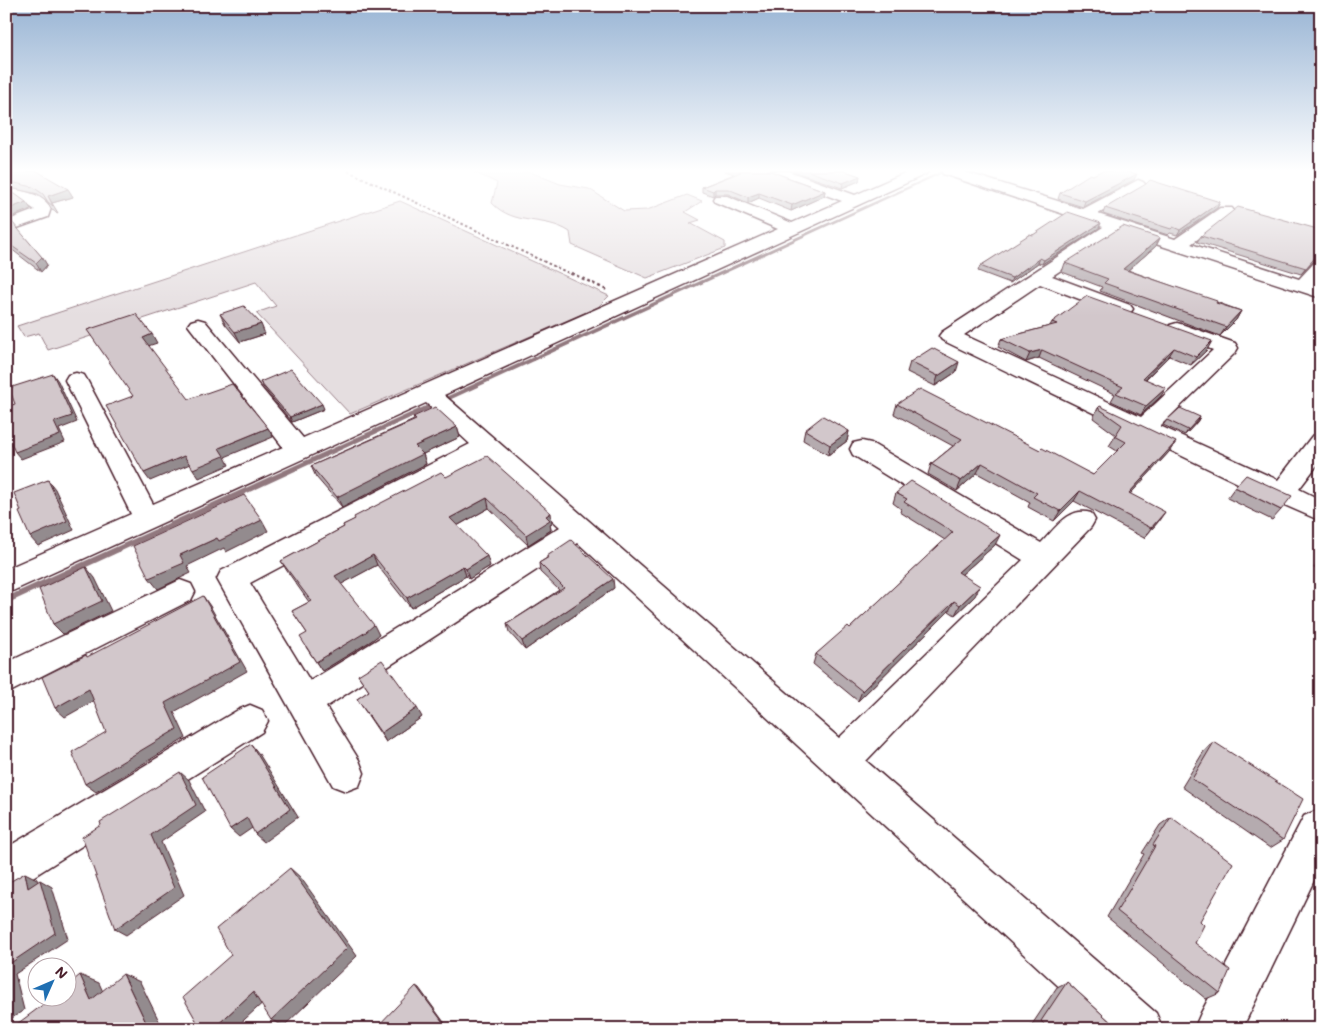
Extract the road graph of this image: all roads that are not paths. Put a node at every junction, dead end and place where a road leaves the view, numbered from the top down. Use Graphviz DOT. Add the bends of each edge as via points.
graph roads {
  1 [pos="32,219"];
  2 [pos="770,219"];
  3 [pos="814,219"];
  4 [pos="1097,219"];
  5 [pos="1215,219"];
  6 [pos="1116,226"];
  7 [pos="6,227"];
  8 [pos="793,229"];
  9 [pos="1178,246"];
  10 [pos="1321,266"];
  11 [pos="1037,277"];
  12 [pos="1302,286"];
  13 [pos="1321,292"];
  14 [pos="198,325"];
  15 [pos="76,380"];
  16 [pos="436,399"];
  17 [pos="1144,428"];
  18 [pos="1321,442"];
  19 [pos="487,446"];
  20 [pos="862,449"];
  21 [pos="299,450"];
  22 [pos="1282,493"];
  23 [pos="1321,511"];
  24 [pos="147,518"];
  25 [pos="1081,520"];
  26 [pos="580,528"];
  27 [pos="1042,558"];
  28 [pos="6,582"];
  29 [pos="180,592"];
  30 [pos="6,679"];
  31 [pos="304,703"];
  32 [pos="250,721"];
  33 [pos="841,761"];
  34 [pos="346,773"];
  35 [pos="1318,830"];
  36 [pos="6,870"];
  37 [pos="1140,1029"];
  38 [pos="1217,1029"];
  1 -- 7 [label="street"];
  2 -- 8 [label="street"];
  3 -- 8 [label="street"];
  4 -- 6 [label="street"];
  5 -- 9 [label="street"];
  6 -- 9 [label="street"];
  6 -- 11 [label="street"];
  8 -- 16 [label="street" via="632,302"];
  9 -- 12 [label="street"];
  10 -- 12 [label="street"];
  11 -- 17 [label="street" via="1228,348"];
  11 -- 17 [label="street" via="949,336"];
  12 -- 13 [label="street"];
  14 -- 21 [label="street"];
  15 -- 24 [label="street"];
  16 -- 19 [label="street"];
  16 -- 21 [label="street"];
  17 -- 22 [label="street"];
  18 -- 22 [label="street"];
  19 -- 26 [label="street"];
  19 -- 31 [label="street" via="232,579"];
  20 -- 27 [label="street"];
  21 -- 24 [label="street"];
  22 -- 23 [label="street"];
  24 -- 28 [label="street"];
  25 -- 27 [label="street"];
  26 -- 31 [label="street"];
  26 -- 33 [label="street"];
  27 -- 33 [label="street"];
  29 -- 30 [label="street"];
  31 -- 34 [label="street"];
  32 -- 36 [label="street"];
  33 -- 37 [label="street"];
  35 -- 38 [label="street"];
}
